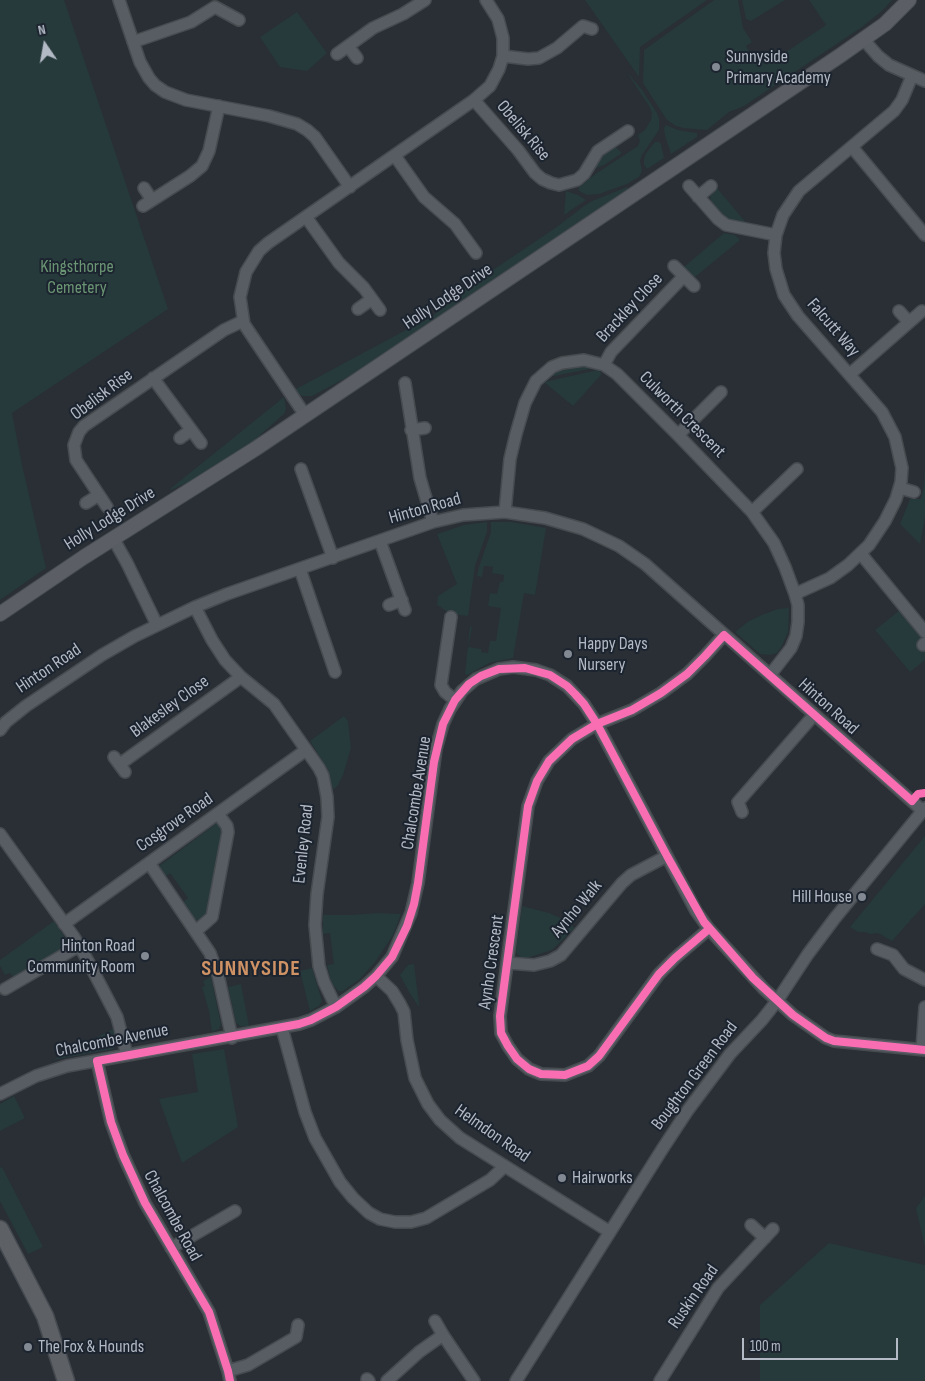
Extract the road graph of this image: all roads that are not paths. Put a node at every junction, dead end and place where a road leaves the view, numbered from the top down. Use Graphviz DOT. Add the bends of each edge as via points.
graph roads {
  1 [pos="119,0"];
  2 [pos="425,0"];
  3 [pos="486,0"];
  4 [pos="909,0"];
  5 [pos="239,20"];
  6 [pos="586,24"];
  7 [pos="864,40"];
  8 [pos="133,42"];
  9 [pos="348,46"];
  10 [pos="337,54"];
  11 [pos="503,56"];
  12 [pos="357,58"];
  13 [pos="912,76"];
  14 [pos="925,81"];
  15 [pos="474,100"];
  16 [pos="220,106"];
  17 [pos="628,131"];
  18 [pos="618,138"];
  19 [pos="852,146"];
  20 [pos="625,148"];
  21 [pos="395,156"];
  22 [pos="689,186"];
  23 [pos="711,186"];
  24 [pos="350,187"];
  25 [pos="144,188"];
  26 [pos="698,197"];
  27 [pos="306,217"];
  28 [pos="924,232"];
  29 [pos="776,235"];
  30 [pos="470,250"];
  31 [pos="674,266"];
  32 [pos="684,276"];
  33 [pos="694,286"];
  34 [pos="372,299"];
  35 [pos="358,309"];
  36 [pos="380,310"];
  37 [pos="899,311"];
  38 [pos="922,311"];
  39 [pos="243,321"];
  40 [pos="909,322"];
  41 [pos="604,365"];
  42 [pos="850,374"];
  43 [pos="153,378"];
  44 [pos="405,383"];
  45 [pos="721,392"];
  46 [pos="305,415"];
  47 [pos="424,428"];
  48 [pos="191,430"];
  49 [pos="412,430"];
  50 [pos="678,435"];
  51 [pos="180,438"];
  52 [pos="201,443"];
  53 [pos="301,469"];
  54 [pos="797,469"];
  55 [pos="900,488"];
  56 [pos="914,492"];
  57 [pos="99,494"];
  58 [pos="86,503"];
  59 [pos="107,507"];
  60 [pos="505,512"];
  61 [pos="752,512"];
  62 [pos="433,522"];
  63 [pos="113,538"];
  64 [pos="380,541"];
  65 [pos="861,554"];
  66 [pos="333,558"];
  67 [pos="300,570"];
  68 [pos="795,594"];
  69 [pos="389,604"];
  70 [pos="195,607"];
  71 [pos="0,614"];
  72 [pos="451,617"];
  73 [pos="157,625"];
  74 [pos="925,632"];
  75 [pos="724,635"];
  76 [pos="335,672"];
  77 [pos="770,675"];
  78 [pos="241,677"];
  79 [pos="455,700"];
  80 [pos="814,715"];
  81 [pos="597,724"];
  82 [pos="0,730"];
  83 [pos="306,750"];
  84 [pos="120,764"];
  85 [pos="924,810"];
  86 [pos="742,812"];
  87 [pos="218,814"];
  88 [pos="0,834"];
  89 [pos="666,856"];
  90 [pos="149,863"];
  91 [pos="64,924"];
  92 [pos="709,929"];
  93 [pos="196,931"];
  94 [pos="79,946"];
  95 [pos="877,949"];
  96 [pos="508,963"];
  97 [pos="376,976"];
  98 [pos="925,980"];
  99 [pos="5,989"];
  100 [pos="777,1002"];
  101 [pos="336,1007"];
  102 [pos="925,1007"];
  103 [pos="282,1028"];
  104 [pos="232,1038"];
  105 [pos="923,1050"];
  106 [pos="127,1055"];
  107 [pos="97,1061"];
  108 [pos="0,1094"];
  109 [pos="505,1166"];
  110 [pos="235,1211"];
  111 [pos="751,1225"];
  112 [pos="0,1229"];
  113 [pos="773,1229"];
  114 [pos="610,1232"];
  115 [pos="765,1238"];
  116 [pos="171,1248"];
  117 [pos="435,1321"];
  118 [pos="298,1325"];
  119 [pos="443,1335"];
  120 [pos="229,1376"];
  121 [pos="66,1381"];
  122 [pos="387,1381"];
  123 [pos="474,1381"];
  124 [pos="516,1381"];
  125 [pos="660,1381"];
  1 -- 8 [label="street"];
  2 -- 9 [label="street" via="373,28"];
  3 -- 11 [label="street, Obelisk Rise" via="501,25"];
  4 -- 7 [label="main road, Holly Lodge Drive"];
  5 -- 8 [label="street" via="215,7 191,22"];
  6 -- 11 [label="street" via="545,56 528,59"];
  7 -- 13 [label="street" via="883,61"];
  7 -- 46 [label="main road, Holly Lodge Drive"];
  8 -- 16 [label="street" via="144,70 155,85 175,96"];
  9 -- 10 [label="street"];
  9 -- 12 [label="street"];
  11 -- 15 [label="street, Obelisk Rise" via="490,86"];
  13 -- 14 [label="street"];
  13 -- 19 [label="street, Falcutt Way" via="894,111"];
  15 -- 18 [label="street, Obelisk Rise" via="535,173 551,183 559,185 576,180 584,174 598,151"];
  15 -- 21 [label="street, Obelisk Rise"];
  16 -- 24 [label="street" via="282,119 307,130"];
  16 -- 25 [label="street" via="202,166 148,203"];
  17 -- 18 [label="street, Obelisk Rise"];
  18 -- 20 [label="street"];
  19 -- 28 [label="street"];
  19 -- 29 [label="street, Falcutt Way" via="799,191 783,215"];
  21 -- 24 [label="street, Obelisk Rise"];
  21 -- 30 [label="street" via="424,197 455,224"];
  22 -- 26 [label="street"];
  23 -- 26 [label="street"];
  24 -- 27 [label="street, Obelisk Rise"];
  26 -- 29 [label="street" via="726,225"];
  27 -- 34 [label="street" via="339,263"];
  27 -- 39 [label="street, Obelisk Rise" via="268,242 251,262 240,297"];
  29 -- 42 [label="street, Falcutt Way" via="776,269 784,295 798,316"];
  31 -- 32 [label="street, Brackley Close"];
  32 -- 33 [label="street, Brackley Close"];
  32 -- 41 [label="street, Brackley Close" via="611,352"];
  34 -- 35 [label="street"];
  34 -- 36 [label="street"];
  37 -- 40 [label="street"];
  38 -- 40 [label="street"];
  39 -- 43 [label="street, Obelisk Rise" via="224,330"];
  39 -- 46 [label="street, Obelisk Rise"];
  40 -- 42 [label="street"];
  41 -- 50 [label="street, Culworth Crescent"];
  41 -- 60 [label="street, Culworth Crescent" via="584,360 562,363 536,381 525,403 510,459"];
  42 -- 55 [label="street, Falcutt Way" via="892,428 901,459"];
  43 -- 48 [label="street, Obelisk Rise"];
  43 -- 57 [label="street, Obelisk Rise" via="84,426 76,438 76,460"];
  44 -- 49 [label="street"];
  45 -- 50 [label="street"];
  46 -- 63 [label="main road, Holly Lodge Drive" via="210,479"];
  47 -- 49 [label="street"];
  48 -- 51 [label="street"];
  48 -- 52 [label="street, Obelisk Rise"];
  49 -- 62 [label="street" via="420,478"];
  50 -- 61 [label="street, Culworth Crescent"];
  53 -- 66 [label="street"];
  54 -- 61 [label="street"];
  55 -- 56 [label="street"];
  55 -- 65 [label="street, Falcutt Way" via="879,532"];
  57 -- 58 [label="street"];
  57 -- 59 [label="street, Obelisk Rise"];
  60 -- 62 [label="street, Hinton Road" via="463,515"];
  60 -- 75 [label="street, Hinton Road" via="564,522 619,546 645,564"];
  61 -- 68 [label="street, Culworth Crescent" via="774,543"];
  62 -- 64 [label="street, Hinton Road"];
  63 -- 71 [label="main road, Holly Lodge Drive"];
  63 -- 73 [label="street"];
  64 -- 66 [label="street, Hinton Road"];
  64 -- 69 [label="street" via="403,605"];
  65 -- 68 [label="street, Falcutt Way" via="830,578"];
  65 -- 74 [label="street"];
  66 -- 67 [label="street, Hinton Road"];
  67 -- 70 [label="street, Hinton Road"];
  67 -- 76 [label="street"];
  68 -- 77 [label="street, Culworth Crescent" via="798,613 796,636"];
  70 -- 73 [label="street, Hinton Road"];
  70 -- 78 [label="street, Evenley Road" via="218,651"];
  72 -- 79 [label="street" via="442,685"];
  73 -- 82 [label="street, Hinton Road" via="78,671 16,714"];
  75 -- 77 [label="street, Hinton Road"];
  75 -- 81 [label="street, Aynho Crescent" via="693,668 661,694"];
  77 -- 80 [label="street, Hinton Road"];
  78 -- 83 [label="street, Evenley Road" via="274,704"];
  78 -- 84 [label="street, Blakesley Close"];
  79 -- 81 [label="street, Chalcombe Avenue" via="481,676 499,669 525,668 550,675 567,686"];
  79 -- 97 [label="street, Chalcombe Avenue" via="443,724 436,750 411,913 392,956"];
  80 -- 85 [label="street, Hinton Road"];
  80 -- 86 [label="street" via="738,802"];
  81 -- 89 [label="street, Chalcombe Avenue"];
  81 -- 96 [label="street, Aynho Crescent" via="556,753 533,789 526,816"];
  83 -- 87 [label="street, Cosgrove Road"];
  83 -- 101 [label="street, Evenley Road" via="321,773 327,796 315,925 319,966"];
  85 -- 100 [label="street, Boughton Green Road" via="835,918"];
  87 -- 90 [label="street, Cosgrove Road"];
  87 -- 93 [label="street" via="228,832 212,917"];
  88 -- 91 [label="street"];
  89 -- 92 [label="street, Chalcombe Avenue"];
  89 -- 96 [label="street, Aynho Walk" via="622,883 562,955 534,965"];
  90 -- 91 [label="street, Cosgrove Road"];
  90 -- 93 [label="street"];
  91 -- 94 [label="street"];
  92 -- 96 [label="street, Aynho Crescent" via="659,974 594,1061 565,1075 541,1074 529,1069 517,1059 501,1033"];
  92 -- 100 [label="street, Chalcombe Avenue"];
  93 -- 104 [label="street" via="215,965"];
  94 -- 99 [label="street"];
  94 -- 106 [label="street" via="111,1005"];
  95 -- 98 [label="street" via="893,955 904,969"];
  97 -- 101 [label="street, Chalcombe Avenue"];
  97 -- 109 [label="street, Helmdon Road" via="392,991 402,1008 413,1071 428,1104 454,1132"];
  100 -- 105 [label="street, Chalcombe Avenue" via="834,1041"];
  100 -- 114 [label="street, Boughton Green Road" via="734,1048 698,1096"];
  101 -- 103 [label="street, Chalcombe Avenue" via="311,1020"];
  102 -- 105 [label="street"];
  103 -- 104 [label="street, Chalcombe Avenue"];
  103 -- 109 [label="street" via="315,1138 340,1182 368,1213 395,1222 426,1218 490,1180"];
  104 -- 106 [label="street, Chalcombe Avenue"];
  106 -- 107 [label="street, Chalcombe Avenue"];
  107 -- 108 [label="street, Chalcombe Avenue" via="46,1072"];
  107 -- 116 [label="street, Chalcombe Road" via="111,1122 123,1155"];
  109 -- 114 [label="street, Helmdon Road"];
  110 -- 116 [label="street"];
  111 -- 115 [label="street"];
  112 -- 121 [label="highway" via="49,1326"];
  113 -- 115 [label="street, Ruskin Road"];
  114 -- 124 [label="street, Boughton Green Road"];
  115 -- 125 [label="street, Ruskin Road" via="718,1288"];
  116 -- 120 [label="street, Chalcombe Road" via="209,1312"];
  117 -- 119 [label="street"];
  118 -- 120 [label="street" via="300,1340"];
  119 -- 122 [label="street"];
  119 -- 123 [label="street"];
}
